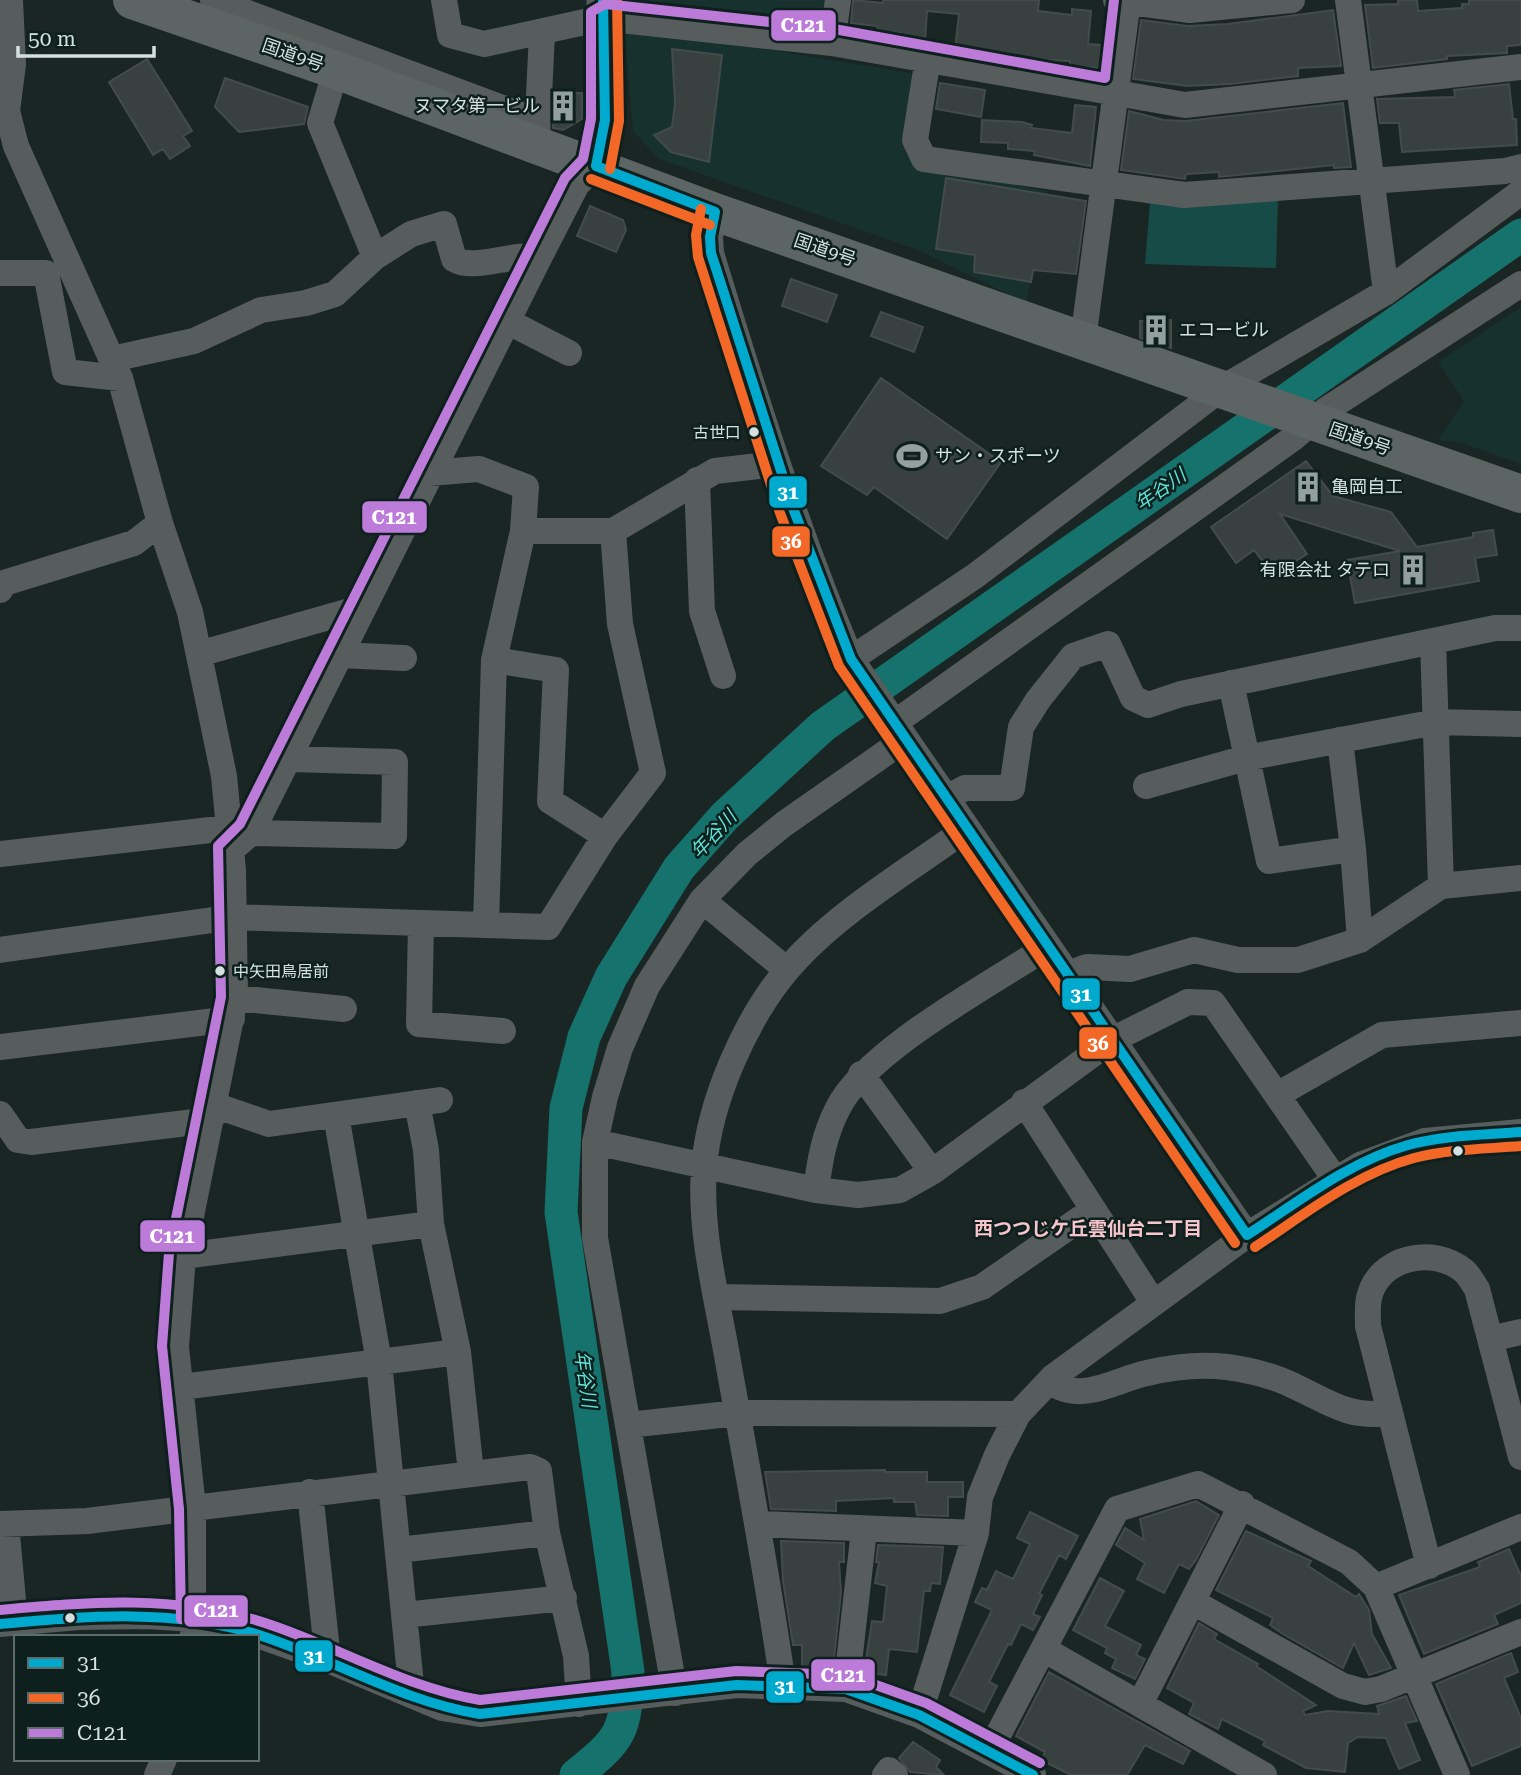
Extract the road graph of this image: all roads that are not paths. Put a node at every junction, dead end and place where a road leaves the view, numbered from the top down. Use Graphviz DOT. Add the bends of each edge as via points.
graph roads {
  1 [pos="10,0"];
  2 [pos="132,0"];
  3 [pos="213,0"];
  4 [pos="444,0"];
  5 [pos="838,0"];
  6 [pos="1292,0"];
  7 [pos="1348,0"];
  8 [pos="1124,1"];
  9 [pos="261,8"];
  10 [pos="603,9"];
  11 [pos="541,34"];
  12 [pos="832,43"];
  13 [pos="928,58"];
  14 [pos="1521,68"];
  15 [pos="337,70"];
  16 [pos="1357,88"];
  17 [pos="1117,95"];
  18 [pos="4,111"];
  19 [pos="537,133"];
  20 [pos="596,166"];
  21 [pos="1521,167"];
  22 [pos="1370,181"];
  23 [pos="1105,185"];
  24 [pos="1521,192"];
  25 [pos="715,212"];
  26 [pos="375,257"];
  27 [pos="539,258"];
  28 [pos="0,273"];
  29 [pos="1521,284"];
  30 [pos="1386,292"];
  31 [pos="507,321"];
  32 [pos="1083,341"];
  33 [pos="569,353"];
  34 [pos="116,368"];
  35 [pos="1228,391"];
  36 [pos="1307,421"];
  37 [pos="776,464"];
  38 [pos="429,473"];
  39 [pos="697,480"];
  40 [pos="1521,494"];
  41 [pos="160,523"];
  42 [pos="523,531"];
  43 [pos="613,531"];
  44 [pos="0,590"];
  45 [pos="364,607"];
  46 [pos="1521,628"];
  47 [pos="1433,641"];
  48 [pos="199,654"];
  49 [pos="340,656"];
  50 [pos="404,658"];
  51 [pos="494,660"];
  52 [pos="854,664"];
  53 [pos="723,676"];
  54 [pos="1231,683"];
  55 [pos="1436,722"];
  56 [pos="1521,724"];
  57 [pos="894,725"];
  58 [pos="1340,740"];
  59 [pos="1246,758"];
  60 [pos="290,759"];
  61 [pos="1146,786"];
  62 [pos="944,799"];
  63 [pos="966,830"];
  64 [pos="606,836"];
  65 [pos="237,837"];
  66 [pos="1353,849"];
  67 [pos="0,854"];
  68 [pos="1521,878"];
  69 [pos="1441,886"];
  70 [pos="702,900"];
  71 [pos="234,917"];
  72 [pos="421,923"];
  73 [pos="486,925"];
  74 [pos="1360,940"];
  75 [pos="1047,947"];
  76 [pos="0,950"];
  77 [pos="787,970"];
  78 [pos="1066,975"];
  79 [pos="233,1009"];
  80 [pos="344,1009"];
  81 [pos="1521,1023"];
  82 [pos="503,1031"];
  83 [pos="1112,1040"];
  84 [pos="0,1047"];
  85 [pos="861,1074"];
  86 [pos="1277,1094"];
  87 [pos="1024,1102"];
  88 [pos="213,1112"];
  89 [pos="0,1114"];
  90 [pos="336,1115"];
  91 [pos="1521,1132"];
  92 [pos="595,1142"];
  93 [pos="705,1166"];
  94 [pos="932,1172"];
  95 [pos="1335,1179"];
  96 [pos="816,1190"];
  97 [pos="1093,1210"];
  98 [pos="432,1224"];
  99 [pos="356,1233"];
  100 [pos="1247,1235"];
  101 [pos="183,1256"];
  102 [pos="717,1297"];
  103 [pos="1153,1302"];
  104 [pos="1521,1332"];
  105 [pos="1490,1339"];
  106 [pos="458,1352"];
  107 [pos="379,1362"];
  108 [pos="1053,1377"];
  109 [pos="181,1387"];
  110 [pos="738,1413"];
  111 [pos="1390,1413"];
  112 [pos="1018,1414"];
  113 [pos="628,1425"];
  114 [pos="1521,1457"];
  115 [pos="471,1473"];
  116 [pos="391,1483"];
  117 [pos="310,1492"];
  118 [pos="1242,1504"];
  119 [pos="193,1508"];
  120 [pos="3,1524"];
  121 [pos="759,1524"];
  122 [pos="1521,1527"];
  123 [pos="864,1530"];
  124 [pos="547,1533"];
  125 [pos="976,1533"];
  126 [pos="398,1550"];
  127 [pos="1429,1566"];
  128 [pos="1376,1587"];
  129 [pos="564,1598"];
  130 [pos="1193,1602"];
  131 [pos="404,1615"];
  132 [pos="7,1623"];
  133 [pos="194,1628"];
  134 [pos="258,1635"];
  135 [pos="259,1635"];
  136 [pos="1519,1638"];
  137 [pos="1045,1650"];
  138 [pos="328,1660"];
  139 [pos="1414,1675"];
  140 [pos="783,1685"];
  141 [pos="846,1689"];
  142 [pos="412,1695"];
  143 [pos="664,1695"];
  144 [pos="1141,1702"];
  145 [pos="584,1704"];
  146 [pos="919,1715"];
  147 [pos="990,1750"];
  148 [pos="885,1775"];
  149 [pos="895,1775"];
  150 [pos="1033,1775"];
  151 [pos="1264,1775"];
  152 [pos="1457,1775"];
  1 -- 18 [label="street" via="13,64"];
  2 -- 15 [label="highway, 国道9号"];
  3 -- 9 [label="street"];
  4 -- 11 [label="street" via="450,35 484,44"];
  5 -- 12 [label="street"];
  6 -- 8 [label="street" via="1190,10"];
  7 -- 16 [label="street"];
  8 -- 17 [label="street"];
  9 -- 19 [label="street"];
  10 -- 11 [label="street"];
  10 -- 12 [label="street"];
  10 -- 20 [label="main road" via="606,121"];
  11 -- 19 [label="street"];
  12 -- 13 [label="street"];
  13 -- 17 [label="street"];
  13 -- 23 [label="street" via="915,140 924,159"];
  14 -- 16 [label="street"];
  15 -- 19 [label="highway, 国道9号"];
  15 -- 26 [label="street" via="320,123"];
  16 -- 17 [label="street" via="1185,105"];
  16 -- 22 [label="street"];
  17 -- 23 [label="street"];
  18 -- 34 [label="street"];
  19 -- 20 [label="highway, 国道9号"];
  20 -- 25 [label="highway, 国道9号"];
  20 -- 27 [label="street" via="577,184"];
  21 -- 22 [label="street"];
  22 -- 23 [label="street" via="1184,195"];
  22 -- 30 [label="street"];
  23 -- 32 [label="street"];
  24 -- 30 [label="street"];
  25 -- 32 [label="highway, 国道9号"];
  25 -- 37 [label="street" via="711,253"];
  26 -- 27 [label="street" via="411,234 444,224 454,259 459,262"];
  26 -- 34 [label="street" via="335,293 261,310 194,341"];
  27 -- 31 [label="street"];
  28 -- 34 [label="street" via="46,272 65,372"];
  29 -- 36 [label="street"];
  30 -- 35 [label="street"];
  31 -- 33 [label="street"];
  31 -- 38 [label="street"];
  32 -- 35 [label="highway, 国道9号"];
  34 -- 41 [label="street"];
  35 -- 36 [label="highway, 国道9号"];
  35 -- 52 [label="street"];
  36 -- 40 [label="highway, 国道9号"];
  36 -- 57 [label="street" via="1292,439"];
  37 -- 39 [label="street" via="715,471"];
  37 -- 52 [label="street"];
  38 -- 42 [label="street" via="479,469 526,487"];
  38 -- 45 [label="street"];
  39 -- 43 [label="street"];
  39 -- 53 [label="street" via="702,611"];
  41 -- 44 [label="street" via="134,543 4,583"];
  41 -- 48 [label="street"];
  42 -- 43 [label="street"];
  42 -- 51 [label="street"];
  43 -- 64 [label="street" via="620,624 653,773"];
  45 -- 48 [label="street"];
  45 -- 49 [label="street"];
  46 -- 47 [label="street" via="1495,628"];
  47 -- 54 [label="street"];
  47 -- 55 [label="street"];
  48 -- 65 [label="street"];
  49 -- 50 [label="street"];
  49 -- 60 [label="street"];
  51 -- 64 [label="street" via="556,670 550,800"];
  51 -- 73 [label="street"];
  52 -- 57 [label="street"];
  54 -- 59 [label="street"];
  54 -- 62 [label="street" via="1148,705 1133,698 1108,644 1073,656 1021,727 1012,788 965,788"];
  55 -- 56 [label="street"];
  55 -- 58 [label="street"];
  55 -- 69 [label="street"];
  57 -- 62 [label="street"];
  57 -- 70 [label="street"];
  58 -- 59 [label="street"];
  58 -- 66 [label="street"];
  59 -- 61 [label="street"];
  59 -- 66 [label="street" via="1269,862"];
  60 -- 65 [label="street"];
  60 -- 65 [label="street" via="395,762 394,836"];
  62 -- 63 [label="street"];
  63 -- 75 [label="street"];
  63 -- 77 [label="street" via="828,931"];
  64 -- 73 [label="street" via="548,927"];
  65 -- 67 [label="street"];
  65 -- 71 [label="street"];
  66 -- 74 [label="street"];
  68 -- 69 [label="street"];
  69 -- 74 [label="street"];
  70 -- 77 [label="street"];
  70 -- 92 [label="street" via="647,986 620,1048"];
  71 -- 72 [label="street"];
  71 -- 76 [label="street"];
  71 -- 79 [label="street"];
  72 -- 73 [label="street"];
  72 -- 82 [label="street" via="419,1024"];
  74 -- 78 [label="street" via="1298,960 1238,960 1194,950 1130,969 1087,967"];
  75 -- 78 [label="street"];
  75 -- 85 [label="street"];
  77 -- 93 [label="street" via="742,1039 718,1103"];
  78 -- 83 [label="street"];
  79 -- 80 [label="street"];
  79 -- 84 [label="street"];
  79 -- 88 [label="street"];
  81 -- 86 [label="street" via="1382,1035"];
  83 -- 86 [label="street" via="1188,1002 1213,1003"];
  83 -- 87 [label="street"];
  83 -- 100 [label="street"];
  85 -- 94 [label="street"];
  85 -- 96 [label="street" via="839,1106 821,1147"];
  86 -- 95 [label="street"];
  87 -- 94 [label="street"];
  87 -- 97 [label="street"];
  88 -- 89 [label="street" via="31,1142 18,1140"];
  88 -- 90 [label="street" via="269,1124"];
  88 -- 101 [label="street"];
  90 -- 98 [label="street" via="428,1102 426,1150"];
  90 -- 99 [label="street"];
  91 -- 95 [label="street" via="1407,1145"];
  92 -- 93 [label="street"];
  92 -- 113 [label="street" via="595,1238"];
  93 -- 96 [label="street"];
  93 -- 102 [label="street" via="704,1224"];
  94 -- 96 [label="street" via="900,1190 858,1195"];
  95 -- 100 [label="street"];
  97 -- 102 [label="street" via="982,1287 940,1301"];
  97 -- 103 [label="street"];
  98 -- 99 [label="street"];
  98 -- 106 [label="street"];
  99 -- 101 [label="street"];
  99 -- 107 [label="street"];
  100 -- 103 [label="street"];
  101 -- 109 [label="street" via="176,1347"];
  102 -- 110 [label="street"];
  103 -- 108 [label="street"];
  104 -- 105 [label="street"];
  105 -- 111 [label="street" via="1477,1289 1464,1271 1441,1259 1418,1257 1395,1263 1379,1277 1369,1297 1368,1326"];
  105 -- 114 [label="street"];
  106 -- 107 [label="street"];
  106 -- 115 [label="street"];
  107 -- 109 [label="street"];
  107 -- 116 [label="street"];
  108 -- 111 [label="street" via="1059,1387 1085,1392 1145,1373 1226,1367 1269,1376 1346,1413"];
  108 -- 112 [label="street"];
  109 -- 119 [label="street"];
  110 -- 112 [label="street"];
  110 -- 113 [label="street"];
  110 -- 121 [label="street"];
  111 -- 127 [label="street"];
  112 -- 125 [label="street" via="981,1497"];
  113 -- 143 [label="street"];
  115 -- 116 [label="street"];
  115 -- 124 [label="street" via="530,1467 539,1471"];
  116 -- 117 [label="street"];
  116 -- 126 [label="street"];
  117 -- 119 [label="street"];
  117 -- 138 [label="street"];
  118 -- 128 [label="street" via="1349,1562"];
  118 -- 130 [label="street"];
  118 -- 137 [label="street" via="1198,1484 1117,1510"];
  119 -- 120 [label="street" via="86,1521"];
  119 -- 133 [label="street"];
  120 -- 132 [label="street"];
  121 -- 123 [label="street"];
  121 -- 140 [label="street"];
  122 -- 127 [label="street"];
  123 -- 125 [label="street"];
  123 -- 141 [label="street"];
  124 -- 126 [label="street"];
  124 -- 129 [label="street"];
  125 -- 146 [label="street"];
  126 -- 131 [label="street"];
  127 -- 128 [label="street"];
  128 -- 139 [label="street"];
  129 -- 131 [label="street"];
  129 -- 145 [label="street"];
  130 -- 139 [label="street" via="1343,1686 1365,1692"];
  130 -- 144 [label="street"];
  131 -- 142 [label="street"];
  132 -- 133 [label="street" via="147,1616"];
  133 -- 134 [label="street"];
  135 -- 138 [label="street"];
  136 -- 139 [label="street"];
  137 -- 144 [label="street"];
  137 -- 147 [label="street"];
  138 -- 142 [label="street"];
  139 -- 152 [label="street"];
  140 -- 141 [label="street"];
  140 -- 143 [label="street" via="737,1685"];
  141 -- 146 [label="street"];
  142 -- 145 [label="street" via="442,1708 480,1714"];
  143 -- 145 [label="street"];
  144 -- 151 [label="street"];
  146 -- 147 [label="street"];
  147 -- 150 [label="street"];
  148 -- 149 [label="street" via="890,1770"];
}
